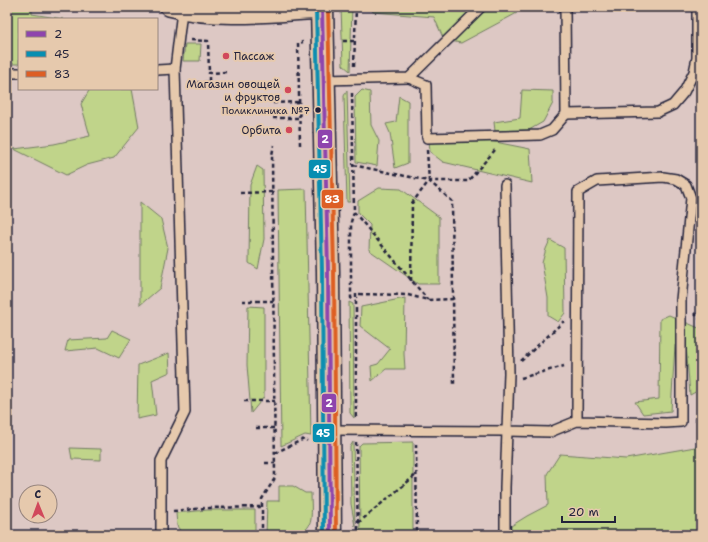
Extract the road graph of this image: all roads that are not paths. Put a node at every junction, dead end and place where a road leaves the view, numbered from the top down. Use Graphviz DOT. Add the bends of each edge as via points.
graph roads {
  1 [pos="481,7"];
  2 [pos="565,7"];
  3 [pos="697,7"];
  4 [pos="176,9"];
  5 [pos="322,9"];
  6 [pos="175,69"];
  7 [pos="158,70"];
  8 [pos="7,73"];
  9 [pos="18,73"];
  10 [pos="409,78"];
  11 [pos="324,80"];
  12 [pos="566,114"];
  13 [pos="505,185"];
  14 [pos="577,421"];
  15 [pos="329,430"];
  16 [pos="507,431"];
  17 [pos="161,535"];
  18 [pos="330,535"];
  19 [pos="505,535"];
  1 -- 10 [label="lane"];
  2 -- 12 [label="lane"];
  3 -- 12 [label="lane" via="697,58 694,72 684,92 672,105 658,112"];
  4 -- 5 [label="street" via="216,14"];
  4 -- 6 [label="lane"];
  5 -- 11 [label="street"];
  6 -- 7 [label="lane"];
  6 -- 17 [label="lane" via="185,412 161,461"];
  8 -- 9 [label="lane"];
  10 -- 11 [label="lane"];
  10 -- 12 [label="lane" via="426,85 427,138 540,135 552,130"];
  11 -- 15 [label="street"];
  13 -- 16 [label="lane" via="509,377"];
  14 -- 14 [label="lane" via="578,192 597,180 663,177 676,179 686,185 692,198 681,300 681,422"];
  14 -- 16 [label="lane" via="550,432"];
  15 -- 16 [label="lane"];
  15 -- 18 [label="street"];
  16 -- 19 [label="lane"];
}
